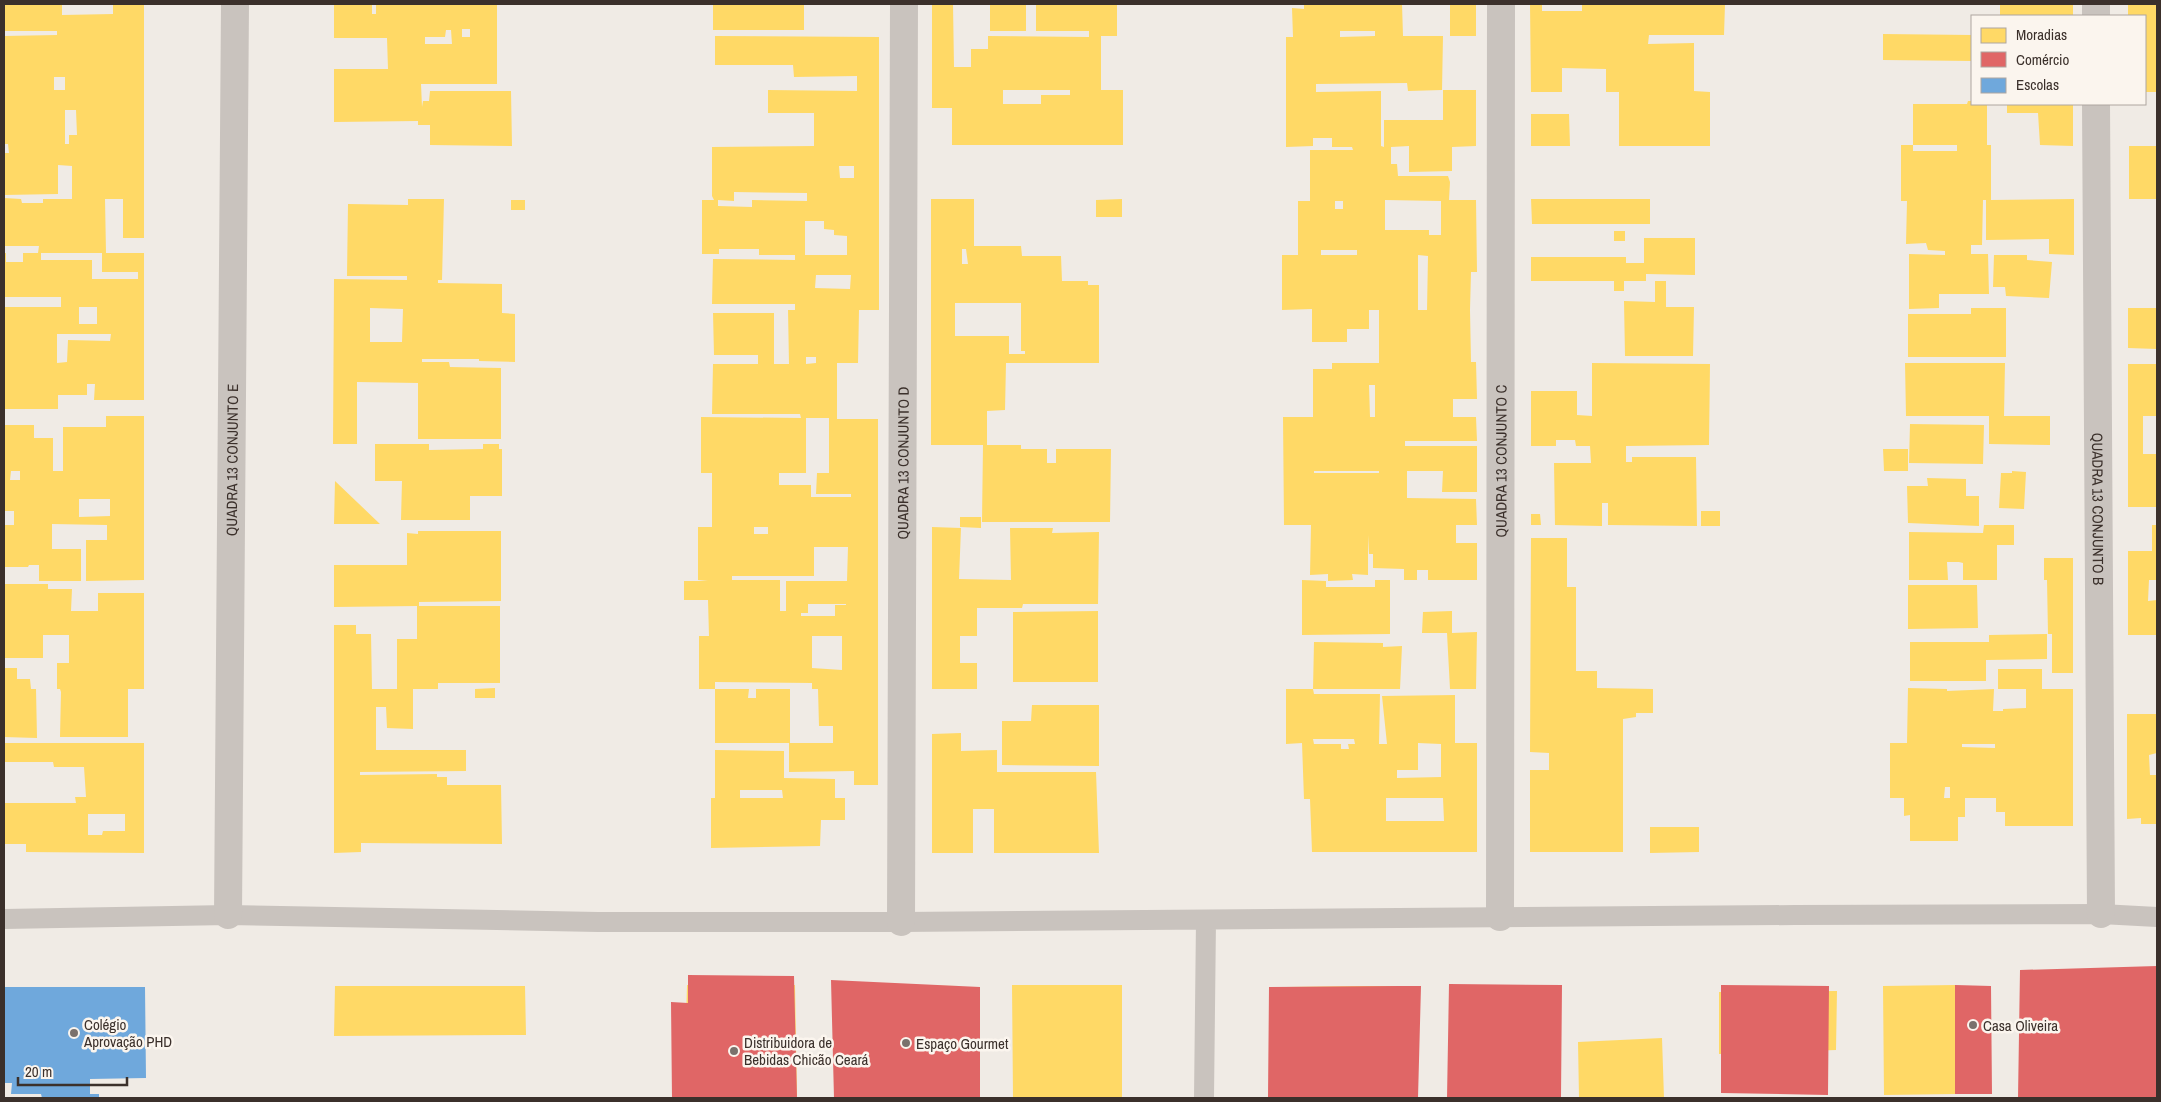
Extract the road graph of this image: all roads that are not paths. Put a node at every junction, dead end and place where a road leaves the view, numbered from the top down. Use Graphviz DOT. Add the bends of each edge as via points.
graph roads {
  1 [pos="235,4"];
  2 [pos="904,4"];
  3 [pos="1501,4"];
  4 [pos="2096,105"];
  5 [pos="2101,914"];
  6 [pos="228,915"];
  7 [pos="1500,917"];
  8 [pos="2157,917"];
  9 [pos="4,919"];
  10 [pos="1206,920"];
  11 [pos="900,922"];
  12 [pos="1204,1098"];
  1 -- 6 [label="street, QUADRA 13 CONJUNTO E"];
  2 -- 11 [label="street, QUADRA 13 CONJUNTO D"];
  3 -- 7 [label="street, QUADRA 13 CONJUNTO C"];
  4 -- 5 [label="street, QUADRA 13 CONJUNTO B"];
  5 -- 7 [label="lane"];
  5 -- 8 [label="lane"];
  6 -- 9 [label="lane"];
  6 -- 11 [label="lane" via="598,922"];
  7 -- 10 [label="lane"];
  10 -- 11 [label="lane"];
  10 -- 12 [label="lane"];
}
